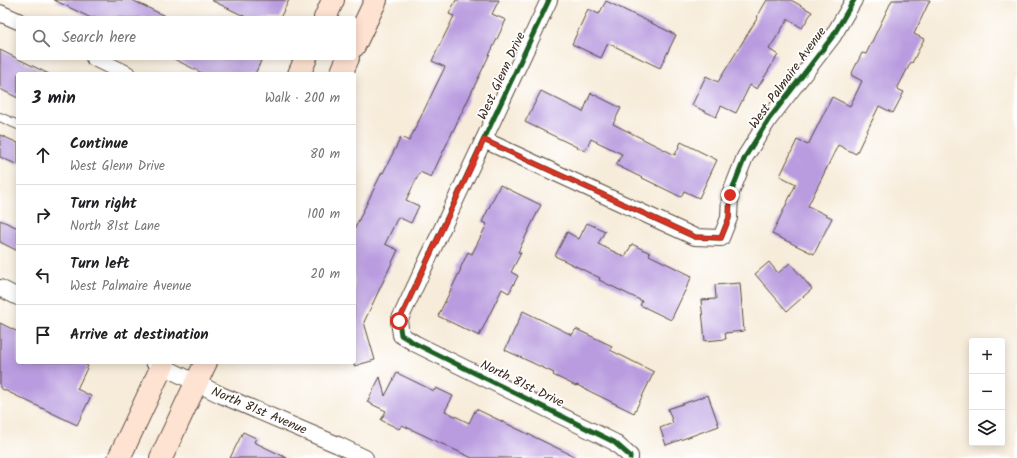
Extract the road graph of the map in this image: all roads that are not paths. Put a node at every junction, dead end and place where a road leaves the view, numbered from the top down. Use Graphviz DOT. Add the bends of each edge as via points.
graph roads {
  1 [pos="333,0"];
  2 [pos="376,0"];
  3 [pos="549,0"];
  4 [pos="854,0"];
  5 [pos="0,13"];
  6 [pos="326,16"];
  7 [pos="16,20"];
  8 [pos="356,42"];
  9 [pos="98,60"];
  10 [pos="305,60"];
  11 [pos="347,60"];
  12 [pos="123,72"];
  13 [pos="299,72"];
  14 [pos="342,72"];
  15 [pos="0,117"];
  16 [pos="16,124"];
  17 [pos="484,140"];
  18 [pos="0,288"];
  19 [pos="16,296"];
  20 [pos="401,335"];
  21 [pos="160,364"];
  22 [pos="162,364"];
  23 [pos="205,364"];
  24 [pos="196,383"];
  25 [pos="630,457"];
  26 [pos="119,458"];
  27 [pos="161,458"];
  28 [pos="365,458"];
  1 -- 6 [label="main road"];
  2 -- 8 [label="main road"];
  3 -- 17 [label="street, West Glenn Drive"];
  4 -- 17 [label="street, West Palmaire Avenue" via="833,36 745,156 730,195 729,218 721,238 695,237"];
  5 -- 7 [label="street"];
  9 -- 12 [label="street"];
  10 -- 13 [label="main road"];
  11 -- 14 [label="main road"];
  15 -- 16 [label="lane"];
  17 -- 20 [label="street, West Glenn Drive" via="399,321"];
  18 -- 19 [label="street"];
  20 -- 25 [label="street, North 81st Drive" via="614,442"];
  21 -- 26 [label="main road"];
  22 -- 24 [label="street, North 81st Avenue"];
  23 -- 24 [label="main road"];
  24 -- 27 [label="main road"];
  24 -- 28 [label="street, North 81st Avenue"];
}
